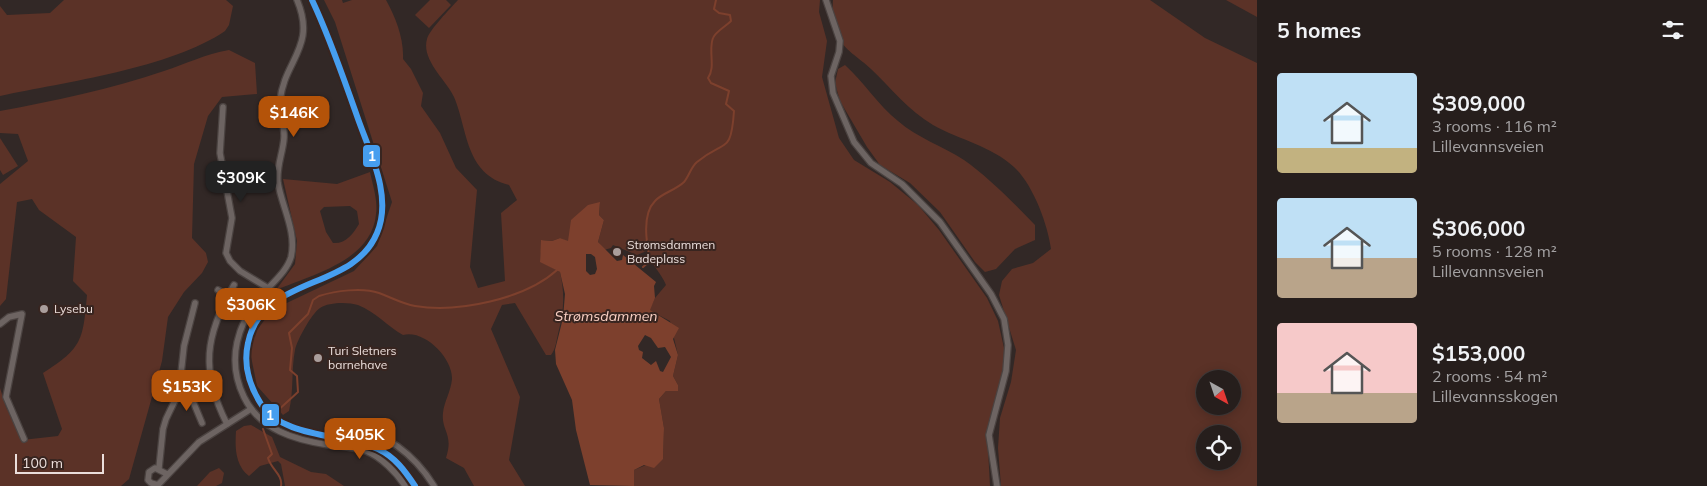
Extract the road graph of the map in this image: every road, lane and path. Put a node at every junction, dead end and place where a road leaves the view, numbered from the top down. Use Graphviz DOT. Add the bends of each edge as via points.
graph roads {
  1 [pos="297,0"];
  2 [pos="826,0"];
  3 [pos="223,107"];
  4 [pos="234,285"];
  5 [pos="268,288"];
  6 [pos="218,290"];
  7 [pos="228,296"];
  8 [pos="195,303"];
  9 [pos="0,324"];
  10 [pos="180,392"];
  11 [pos="251,410"];
  12 [pos="202,423"];
  13 [pos="227,424"];
  14 [pos="24,439"];
  15 [pos="339,446"];
  16 [pos="159,468"];
  17 [pos="166,474"];
  18 [pos="158,486"];
  19 [pos="405,486"];
  20 [pos="434,486"];
  21 [pos="997,486"];
  1 -- 5 [label="street" via="304,32 281,93 284,137 278,177 292,246 288,263"];
  2 -- 21 [label="street" via="840,41 830,82 850,134 870,163 902,184 940,222 991,294 1004,319 1008,345 1006,371 989,435"];
  3 -- 5 [label="street" via="220,153 232,218 226,253 240,270"];
  4 -- 7 [label="street"];
  5 -- 11 [label="street" via="247,314 236,343 237,377"];
  6 -- 7 [label="street"];
  7 -- 13 [label="street" via="214,325 209,351 214,390"];
  8 -- 10 [label="street" via="184,346"];
  9 -- 14 [label="street" via="9,317 22,314 6,397"];
  10 -- 12 [label="street" via="192,399"];
  10 -- 16 [label="street" via="166,418"];
  11 -- 13 [label="street"];
  11 -- 15 [label="street" via="265,423 285,434"];
  13 -- 17 [label="street" via="199,442"];
  15 -- 19 [label="street" via="368,451"];
  15 -- 20 [label="street" via="347,430 378,434 418,463"];
  16 -- 17 [label="street"];
  16 -- 18 [label="street" via="152,469 148,476 151,483"];
  17 -- 18 [label="street"];
}
